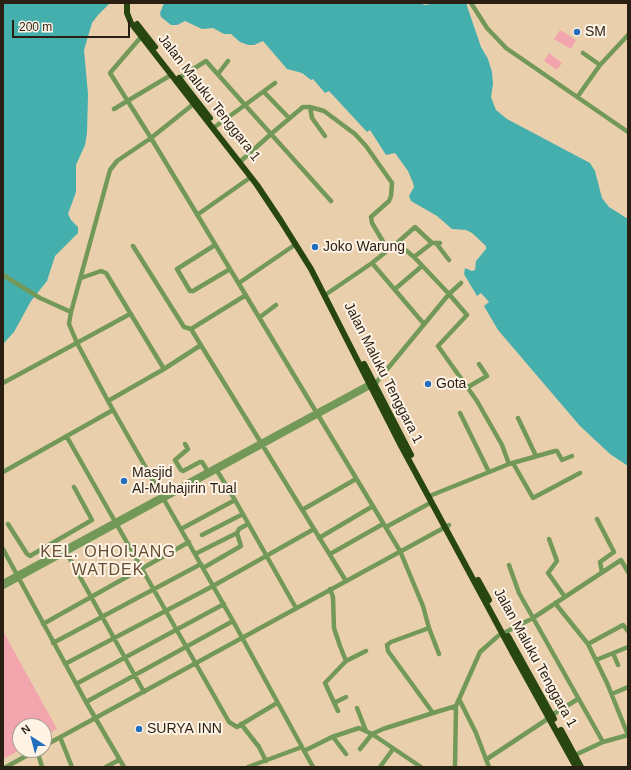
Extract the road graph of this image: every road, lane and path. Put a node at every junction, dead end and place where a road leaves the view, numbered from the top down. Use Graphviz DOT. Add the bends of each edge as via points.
graph roads {
  1 [pos="127,3"];
  2 [pos="471,3"];
  3 [pos="126,13"];
  4 [pos="628,34"];
  5 [pos="141,37"];
  6 [pos="584,53"];
  7 [pos="228,61"];
  8 [pos="600,65"];
  9 [pos="218,74"];
  10 [pos="171,75"];
  11 [pos="179,78"];
  12 [pos="276,83"];
  13 [pos="264,92"];
  14 [pos="578,96"];
  15 [pos="128,100"];
  16 [pos="195,102"];
  17 [pos="245,105"];
  18 [pos="310,107"];
  19 [pos="114,108"];
  20 [pos="289,118"];
  21 [pos="216,126"];
  22 [pos="628,132"];
  23 [pos="271,134"];
  24 [pos="325,136"];
  25 [pos="151,138"];
  26 [pos="242,160"];
  27 [pos="251,177"];
  28 [pos="331,201"];
  29 [pos="198,215"];
  30 [pos="397,243"];
  31 [pos="436,243"];
  32 [pos="296,244"];
  33 [pos="215,245"];
  34 [pos="133,246"];
  35 [pos="388,250"];
  36 [pos="414,257"];
  37 [pos="449,260"];
  38 [pos="372,263"];
  39 [pos="422,266"];
  40 [pos="230,269"];
  41 [pos="3,275"];
  42 [pos="81,278"];
  43 [pos="239,283"];
  44 [pos="461,283"];
  45 [pos="395,290"];
  46 [pos="327,294"];
  47 [pos="449,294"];
  48 [pos="246,295"];
  49 [pos="276,305"];
  50 [pos="71,312"];
  51 [pos="130,314"];
  52 [pos="260,317"];
  53 [pos="424,324"];
  54 [pos="191,329"];
  55 [pos="77,343"];
  56 [pos="201,345"];
  57 [pos="479,364"];
  58 [pos="164,369"];
  59 [pos="3,383"];
  60 [pos="373,383"];
  61 [pos="468,388"];
  62 [pos="108,401"];
  63 [pos="113,410"];
  64 [pos="318,413"];
  65 [pos="460,413"];
  66 [pos="518,418"];
  67 [pos="67,437"];
  68 [pos="186,444"];
  69 [pos="262,444"];
  70 [pos="536,456"];
  71 [pos="572,456"];
  72 [pos="511,463"];
  73 [pos="215,469"];
  74 [pos="4,470"];
  75 [pos="207,470"];
  76 [pos="489,472"];
  77 [pos="580,473"];
  78 [pos="356,479"];
  79 [pos="74,487"];
  80 [pos="162,495"];
  81 [pos="432,495"];
  82 [pos="165,500"];
  83 [pos="235,500"];
  84 [pos="432,502"];
  85 [pos="373,506"];
  86 [pos="302,510"];
  87 [pos="243,514"];
  88 [pos="597,519"];
  89 [pos="114,521"];
  90 [pos="8,524"];
  91 [pos="248,524"];
  92 [pos="117,526"];
  93 [pos="385,526"];
  94 [pos="447,526"];
  95 [pos="181,529"];
  96 [pos="314,529"];
  97 [pos="236,533"];
  98 [pos="202,535"];
  99 [pos="319,538"];
  100 [pos="548,539"];
  101 [pos="188,542"];
  102 [pos="49,545"];
  103 [pos="3,549"];
  104 [pos="65,551"];
  105 [pos="400,551"];
  106 [pos="195,554"];
  107 [pos="330,554"];
  108 [pos="54,555"];
  109 [pos="267,556"];
  110 [pos="510,565"];
  111 [pos="202,566"];
  112 [pos="141,570"];
  113 [pos="602,572"];
  114 [pos="628,572"];
  115 [pos="18,577"];
  116 [pos="346,581"];
  117 [pos="3,582"];
  118 [pos="213,586"];
  119 [pos="3,587"];
  120 [pos="330,589"];
  121 [pos="153,590"];
  122 [pos="565,597"];
  123 [pos="91,598"];
  124 [pos="555,603"];
  125 [pos="224,604"];
  126 [pos="296,608"];
  127 [pos="165,611"];
  128 [pos="101,618"];
  129 [pos="533,618"];
  130 [pos="233,621"];
  131 [pos="43,624"];
  132 [pos="429,628"];
  133 [pos="176,630"];
  134 [pos="628,631"];
  135 [pos="504,633"];
  136 [pos="242,637"];
  137 [pos="113,638"];
  138 [pos="53,643"];
  139 [pos="588,644"];
  140 [pos="628,647"];
  141 [pos="186,648"];
  142 [pos="366,651"];
  143 [pos="613,653"];
  144 [pos="439,654"];
  145 [pos="124,658"];
  146 [pos="596,660"];
  147 [pos="346,661"];
  148 [pos="64,664"];
  149 [pos="195,664"];
  150 [pos="618,665"];
  151 [pos="134,676"];
  152 [pos="76,684"];
  153 [pos="628,687"];
  154 [pos="144,692"];
  155 [pos="612,694"];
  156 [pos="346,697"];
  157 [pos="459,699"];
  158 [pos="578,699"];
  159 [pos="86,702"];
  160 [pos="334,702"];
  161 [pos="277,704"];
  162 [pos="456,706"];
  163 [pos="357,708"];
  164 [pos="338,711"];
  165 [pos="433,713"];
  166 [pos="551,716"];
  167 [pos="95,718"];
  168 [pos="241,724"];
  169 [pos="366,731"];
  170 [pos="372,734"];
  171 [pos="628,735"];
  172 [pos="60,737"];
  173 [pos="333,737"];
  174 [pos="52,742"];
  175 [pos="603,742"];
  176 [pos="303,749"];
  177 [pos="360,749"];
  178 [pos="393,749"];
  179 [pos="346,754"];
  180 [pos="575,755"];
  181 [pos="22,758"];
  182 [pos="487,759"];
  183 [pos="119,760"];
  184 [pos="266,761"];
  185 [pos="412,764"];
  186 [pos="311,766"];
  187 [pos="6,767"];
  188 [pos="72,767"];
  189 [pos="106,767"];
  190 [pos="124,767"];
  191 [pos="248,767"];
  192 [pos="380,767"];
  193 [pos="421,767"];
  194 [pos="455,767"];
  195 [pos="489,767"];
  196 [pos="576,767"];
  197 [pos="581,767"];
  1 -- 3 [label="highway"];
  2 -- 14 [label="street" via="487,28 503,45"];
  3 -- 5 [label="highway, Jalan Maluku Tenggara 1"];
  3 -- 11 [label="highway, Jalan Maluku Tenggara 1"];
  4 -- 8 [label="street"];
  5 -- 10 [label="highway, Jalan Maluku Tenggara 1"];
  5 -- 15 [label="street" via="110,73"];
  6 -- 8 [label="street"];
  7 -- 9 [label="street"];
  8 -- 14 [label="street"];
  9 -- 11 [label="street" via="205,61"];
  9 -- 17 [label="street"];
  10 -- 15 [label="street"];
  10 -- 16 [label="highway, Jalan Maluku Tenggara 1"];
  11 -- 16 [label="highway, Jalan Maluku Tenggara 1"];
  12 -- 13 [label="street"];
  13 -- 17 [label="street"];
  13 -- 20 [label="street"];
  14 -- 22 [label="street"];
  15 -- 19 [label="street"];
  15 -- 25 [label="street"];
  16 -- 21 [label="highway, Jalan Maluku Tenggara 1"];
  16 -- 25 [label="street"];
  16 -- 27 [label="highway, Jalan Maluku Tenggara 1"];
  17 -- 21 [label="street"];
  17 -- 23 [label="street"];
  18 -- 20 [label="street" via="303,107"];
  18 -- 24 [label="street" via="312,118"];
  18 -- 35 [label="street" via="331,115 364,143 392,183 389,201 371,217"];
  20 -- 23 [label="street"];
  21 -- 26 [label="highway, Jalan Maluku Tenggara 1"];
  23 -- 26 [label="street"];
  23 -- 28 [label="street"];
  25 -- 29 [label="street"];
  25 -- 42 [label="street" via="112,167"];
  26 -- 46 [label="highway, Jalan Maluku Tenggara 1" via="288,224"];
  27 -- 29 [label="street"];
  27 -- 32 [label="highway, Jalan Maluku Tenggara 1"];
  29 -- 33 [label="street"];
  30 -- 31 [label="street" via="415,227"];
  30 -- 35 [label="street"];
  30 -- 36 [label="street"];
  31 -- 36 [label="street"];
  31 -- 37 [label="street"];
  32 -- 43 [label="street"];
  32 -- 46 [label="highway, Jalan Maluku Tenggara 1"];
  33 -- 40 [label="street"];
  33 -- 40 [label="street" via="177,269 190,291"];
  34 -- 54 [label="street" via="184,327"];
  35 -- 38 [label="street"];
  36 -- 39 [label="street"];
  38 -- 45 [label="street"];
  38 -- 46 [label="street"];
  39 -- 45 [label="street"];
  39 -- 47 [label="street"];
  40 -- 43 [label="street"];
  41 -- 50 [label="street" via="40,298"];
  42 -- 50 [label="street"];
  42 -- 51 [label="street" via="101,271 106,274"];
  43 -- 48 [label="street"];
  44 -- 47 [label="street"];
  45 -- 53 [label="street"];
  46 -- 60 [label="highway, Jalan Maluku Tenggara 1"];
  47 -- 53 [label="street"];
  47 -- 61 [label="street" via="468,315 438,346"];
  48 -- 52 [label="street"];
  48 -- 54 [label="street"];
  49 -- 52 [label="street"];
  50 -- 55 [label="street" via="69,324"];
  51 -- 55 [label="street"];
  51 -- 58 [label="street"];
  52 -- 64 [label="street"];
  53 -- 60 [label="street"];
  54 -- 56 [label="street"];
  55 -- 59 [label="street"];
  55 -- 62 [label="street"];
  56 -- 58 [label="street"];
  56 -- 69 [label="street"];
  57 -- 61 [label="street" via="487,376"];
  58 -- 62 [label="street"];
  60 -- 64 [label="street"];
  60 -- 81 [label="highway, Jalan Maluku Tenggara 1"];
  60 -- 84 [label="highway, Jalan Maluku Tenggara 1"];
  61 -- 72 [label="street"];
  62 -- 63 [label="street"];
  63 -- 67 [label="street"];
  63 -- 80 [label="street"];
  64 -- 69 [label="street"];
  64 -- 78 [label="street"];
  65 -- 76 [label="street"];
  66 -- 70 [label="street"];
  67 -- 74 [label="street"];
  67 -- 89 [label="street"];
  68 -- 75 [label="street" via="188,449 175,460 181,470 202,462"];
  69 -- 73 [label="street"];
  69 -- 86 [label="street"];
  70 -- 71 [label="street" via="556,450 562,460"];
  70 -- 72 [label="street"];
  72 -- 76 [label="street"];
  72 -- 77 [label="street" via="533,498"];
  73 -- 75 [label="street"];
  73 -- 82 [label="street"];
  73 -- 83 [label="street"];
  75 -- 80 [label="street"];
  76 -- 81 [label="street"];
  78 -- 85 [label="street"];
  78 -- 86 [label="street"];
  79 -- 102 [label="street" via="92,520"];
  80 -- 82 [label="street"];
  80 -- 89 [label="street"];
  81 -- 94 [label="highway, Jalan Maluku Tenggara 1"];
  82 -- 92 [label="street"];
  82 -- 95 [label="street"];
  83 -- 87 [label="street"];
  83 -- 95 [label="street"];
  84 -- 93 [label="street"];
  84 -- 94 [label="highway, Jalan Maluku Tenggara 1"];
  85 -- 93 [label="street"];
  85 -- 99 [label="street"];
  86 -- 96 [label="street"];
  87 -- 91 [label="street"];
  87 -- 98 [label="street"];
  88 -- 113 [label="street" via="614,552 600,562"];
  89 -- 92 [label="street"];
  89 -- 104 [label="street"];
  90 -- 102 [label="street" via="28,556"];
  91 -- 97 [label="street"];
  91 -- 109 [label="street"];
  92 -- 104 [label="street"];
  92 -- 112 [label="street"];
  93 -- 105 [label="street"];
  93 -- 107 [label="street"];
  94 -- 105 [label="street"];
  94 -- 135 [label="highway, Jalan Maluku Tenggara 1"];
  95 -- 101 [label="street"];
  96 -- 99 [label="street"];
  96 -- 109 [label="street"];
  97 -- 106 [label="street"];
  97 -- 111 [label="street" via="241,546"];
  99 -- 107 [label="street"];
  100 -- 122 [label="street" via="556,561 548,573"];
  101 -- 106 [label="street"];
  101 -- 112 [label="street"];
  102 -- 108 [label="street"];
  103 -- 115 [label="street"];
  104 -- 108 [label="street"];
  104 -- 115 [label="street"];
  104 -- 123 [label="street"];
  105 -- 116 [label="street"];
  105 -- 132 [label="street" via="423,606"];
  106 -- 111 [label="street"];
  107 -- 116 [label="street"];
  108 -- 115 [label="street"];
  109 -- 118 [label="street"];
  109 -- 126 [label="street"];
  110 -- 129 [label="street" via="519,593"];
  111 -- 118 [label="street"];
  111 -- 121 [label="street"];
  112 -- 121 [label="street"];
  112 -- 123 [label="street"];
  113 -- 114 [label="street" via="621,560"];
  113 -- 122 [label="street"];
  115 -- 117 [label="street"];
  115 -- 119 [label="street"];
  115 -- 131 [label="street"];
  116 -- 120 [label="street"];
  118 -- 125 [label="street"];
  118 -- 127 [label="street"];
  120 -- 126 [label="street"];
  120 -- 147 [label="street" via="334,603 334,628"];
  121 -- 127 [label="street"];
  121 -- 128 [label="street"];
  122 -- 124 [label="street"];
  123 -- 128 [label="street"];
  123 -- 131 [label="street"];
  124 -- 129 [label="street"];
  124 -- 139 [label="street"];
  125 -- 130 [label="street"];
  125 -- 133 [label="street"];
  126 -- 136 [label="street"];
  127 -- 133 [label="street"];
  127 -- 137 [label="street"];
  128 -- 137 [label="street"];
  128 -- 138 [label="street"];
  129 -- 135 [label="street"];
  129 -- 158 [label="street"];
  130 -- 136 [label="street"];
  130 -- 141 [label="street"];
  131 -- 138 [label="street"];
  132 -- 144 [label="street"];
  132 -- 165 [label="street" via="391,642 387,648"];
  133 -- 141 [label="street"];
  133 -- 145 [label="street"];
  134 -- 139 [label="street" via="623,625"];
  135 -- 157 [label="street" via="479,653"];
  135 -- 166 [label="highway, Jalan Maluku Tenggara 1"];
  136 -- 149 [label="street"];
  136 -- 161 [label="street"];
  137 -- 145 [label="street"];
  137 -- 148 [label="street"];
  138 -- 148 [label="street"];
  139 -- 146 [label="street"];
  140 -- 143 [label="street"];
  141 -- 149 [label="street"];
  141 -- 151 [label="street"];
  142 -- 147 [label="street"];
  143 -- 146 [label="street"];
  143 -- 150 [label="street"];
  145 -- 151 [label="street"];
  145 -- 152 [label="street"];
  146 -- 155 [label="street"];
  147 -- 160 [label="street" via="324,684"];
  148 -- 152 [label="street"];
  149 -- 154 [label="street"];
  149 -- 168 [label="street" via="229,722 236,727"];
  151 -- 154 [label="street"];
  151 -- 159 [label="street"];
  152 -- 159 [label="street"];
  153 -- 155 [label="street"];
  154 -- 167 [label="street"];
  155 -- 171 [label="street"];
  156 -- 160 [label="street"];
  157 -- 162 [label="street"];
  157 -- 182 [label="street"];
  158 -- 166 [label="street"];
  158 -- 175 [label="street"];
  159 -- 167 [label="street"];
  160 -- 164 [label="street"];
  161 -- 168 [label="street"];
  161 -- 176 [label="street"];
  162 -- 165 [label="street"];
  162 -- 194 [label="street"];
  163 -- 169 [label="street"];
  165 -- 170 [label="street"];
  166 -- 180 [label="highway, Jalan Maluku Tenggara 1"];
  166 -- 182 [label="street"];
  166 -- 196 [label="highway, Jalan Maluku Tenggara 1"];
  167 -- 172 [label="street"];
  167 -- 183 [label="street"];
  168 -- 184 [label="street" via="259,747"];
  169 -- 170 [label="street"];
  169 -- 173 [label="street" via="356,729"];
  170 -- 177 [label="street"];
  170 -- 178 [label="street"];
  171 -- 175 [label="street"];
  172 -- 174 [label="street"];
  172 -- 188 [label="street"];
  173 -- 176 [label="street"];
  173 -- 179 [label="street"];
  175 -- 180 [label="street"];
  176 -- 184 [label="street"];
  176 -- 186 [label="street"];
  178 -- 185 [label="street"];
  178 -- 192 [label="street"];
  180 -- 197 [label="highway, Jalan Maluku Tenggara 1"];
  181 -- 187 [label="street"];
  182 -- 195 [label="street"];
  183 -- 189 [label="street"];
  183 -- 190 [label="street"];
  184 -- 191 [label="street"];
  185 -- 193 [label="street"];
}
